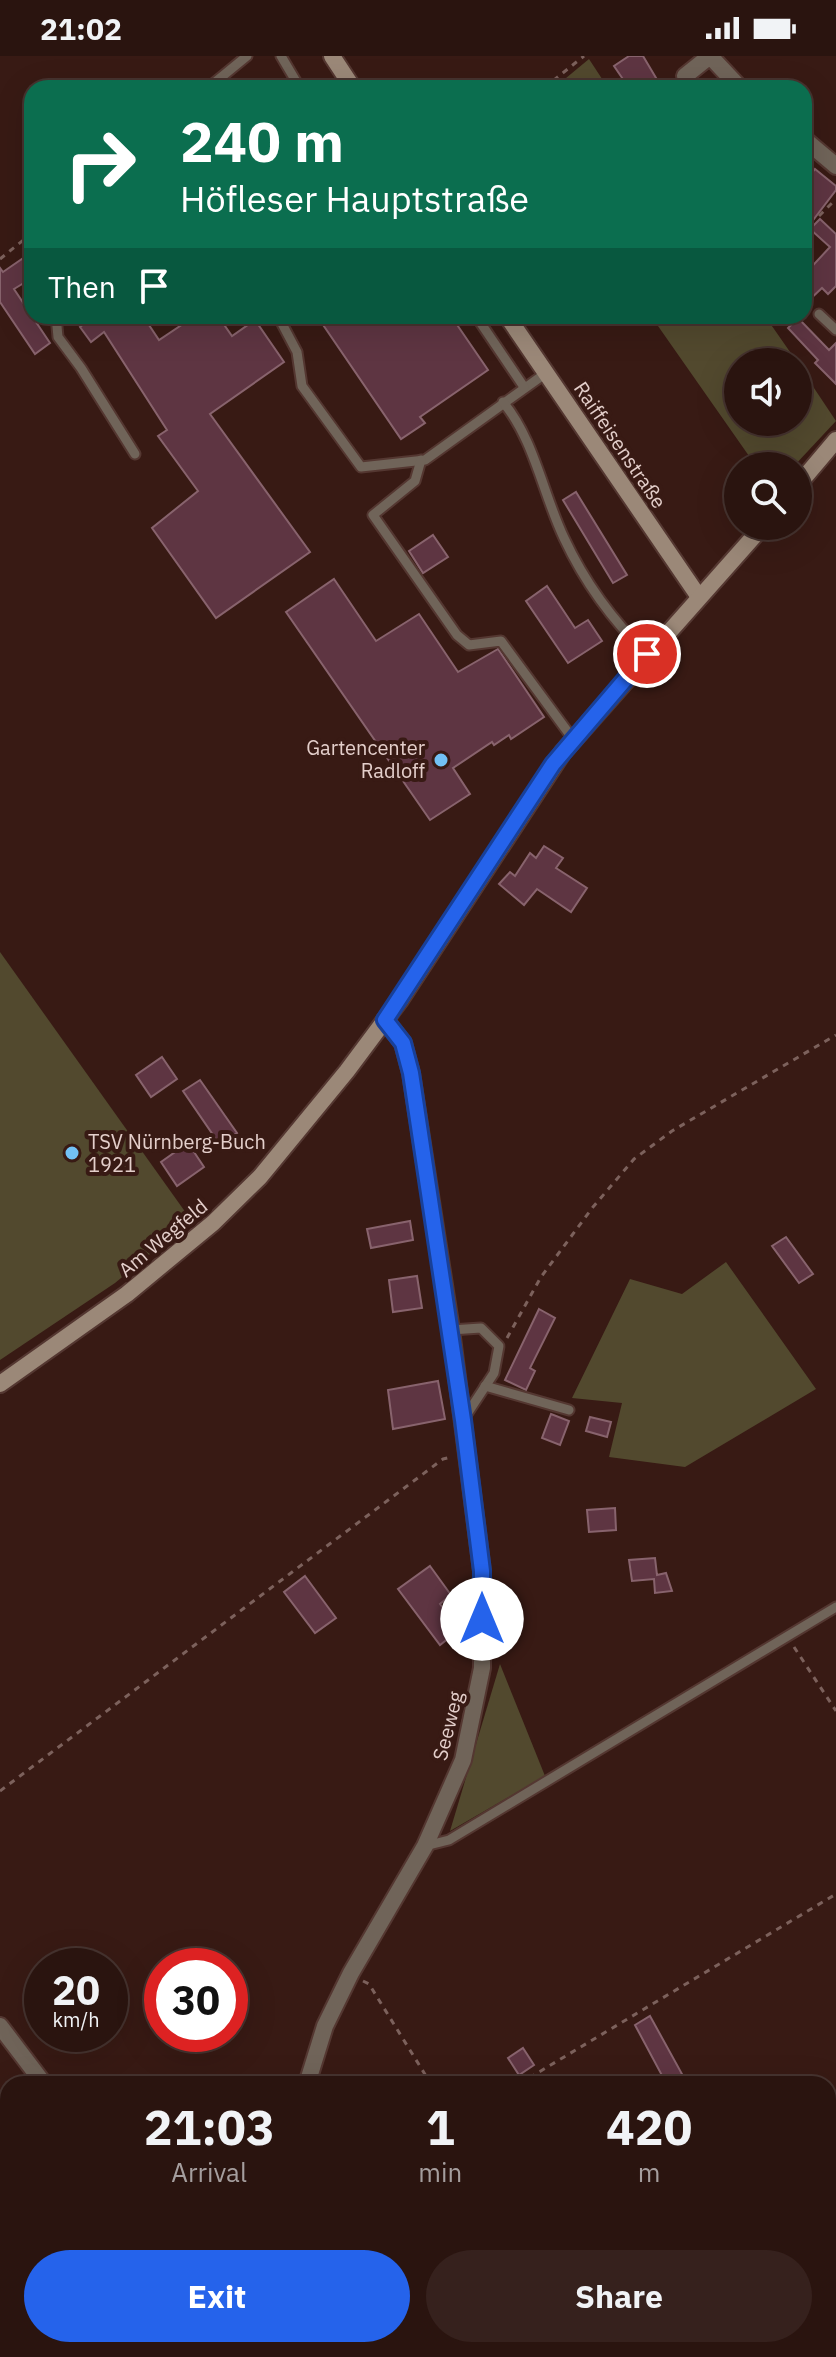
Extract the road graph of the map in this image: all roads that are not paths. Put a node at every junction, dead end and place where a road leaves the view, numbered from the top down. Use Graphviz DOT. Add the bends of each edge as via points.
graph roads {
  1 [pos="247,56"];
  2 [pos="281,56"];
  3 [pos="332,56"];
  4 [pos="685,76"];
  5 [pos="218,80"];
  6 [pos="295,80"];
  7 [pos="348,80"];
  8 [pos="732,80"];
  9 [pos="812,149"];
  10 [pos="836,166"];
  11 [pos="819,314"];
  12 [pos="57,324"];
  13 [pos="282,324"];
  14 [pos="481,324"];
  15 [pos="512,324"];
  16 [pos="836,330"];
  17 [pos="546,373"];
  18 [pos="524,387"];
  19 [pos="503,402"];
  20 [pos="836,440"];
  21 [pos="135,454"];
  22 [pos="421,460"];
  23 [pos="812,468"];
  24 [pos="750,540"];
  25 [pos="699,597"];
  26 [pos="647,654"];
  27 [pos="573,739"];
  28 [pos="385,1020"];
  29 [pos="451,1330"];
  30 [pos="0,1384"];
  31 [pos="485,1386"];
  32 [pos="569,1410"];
  33 [pos="463,1420"];
  34 [pos="836,1607"];
  35 [pos="425,1846"];
  36 [pos="0,2026"];
  37 [pos="38,2076"];
  38 [pos="309,2076"];
  1 -- 5 [label="lane"];
  2 -- 6 [label="lane"];
  3 -- 7 [label="street"];
  4 -- 8 [label="street" via="710,56"];
  9 -- 10 [label="street"];
  11 -- 16 [label="lane"];
  12 -- 21 [label="lane" via="58,337"];
  13 -- 22 [label="lane" via="297,352 302,386 361,467"];
  14 -- 18 [label="lane"];
  15 -- 17 [label="street, Raiffeisenstraße"];
  17 -- 18 [label="lane"];
  17 -- 25 [label="street, Raiffeisenstraße"];
  18 -- 19 [label="lane"];
  19 -- 22 [label="lane"];
  19 -- 26 [label="lane" via="517,419 564,539 599,599"];
  20 -- 23 [label="street"];
  22 -- 27 [label="lane" via="415,481 373,515 457,635 469,645 501,641"];
  24 -- 25 [label="street, Am Wegfeld"];
  25 -- 26 [label="street, Am Wegfeld"];
  26 -- 27 [label="street, Am Wegfeld"];
  27 -- 28 [label="street, Am Wegfeld"];
  28 -- 29 [label="street, Seeweg" via="403,1043 411,1073"];
  28 -- 30 [label="street, Am Wegfeld" via="295,1136 220,1216 127,1294"];
  29 -- 31 [label="lane" via="481,1328 499,1346 494,1373"];
  29 -- 33 [label="street, Seeweg"];
  31 -- 32 [label="lane"];
  31 -- 33 [label="lane"];
  33 -- 35 [label="street, Seeweg" via="482,1571 482,1668 463,1760"];
  34 -- 35 [label="lane" via="449,1840"];
  35 -- 38 [label="street, Seeweg" via="351,1973 325,2026"];
  36 -- 37 [label="street"];
}
